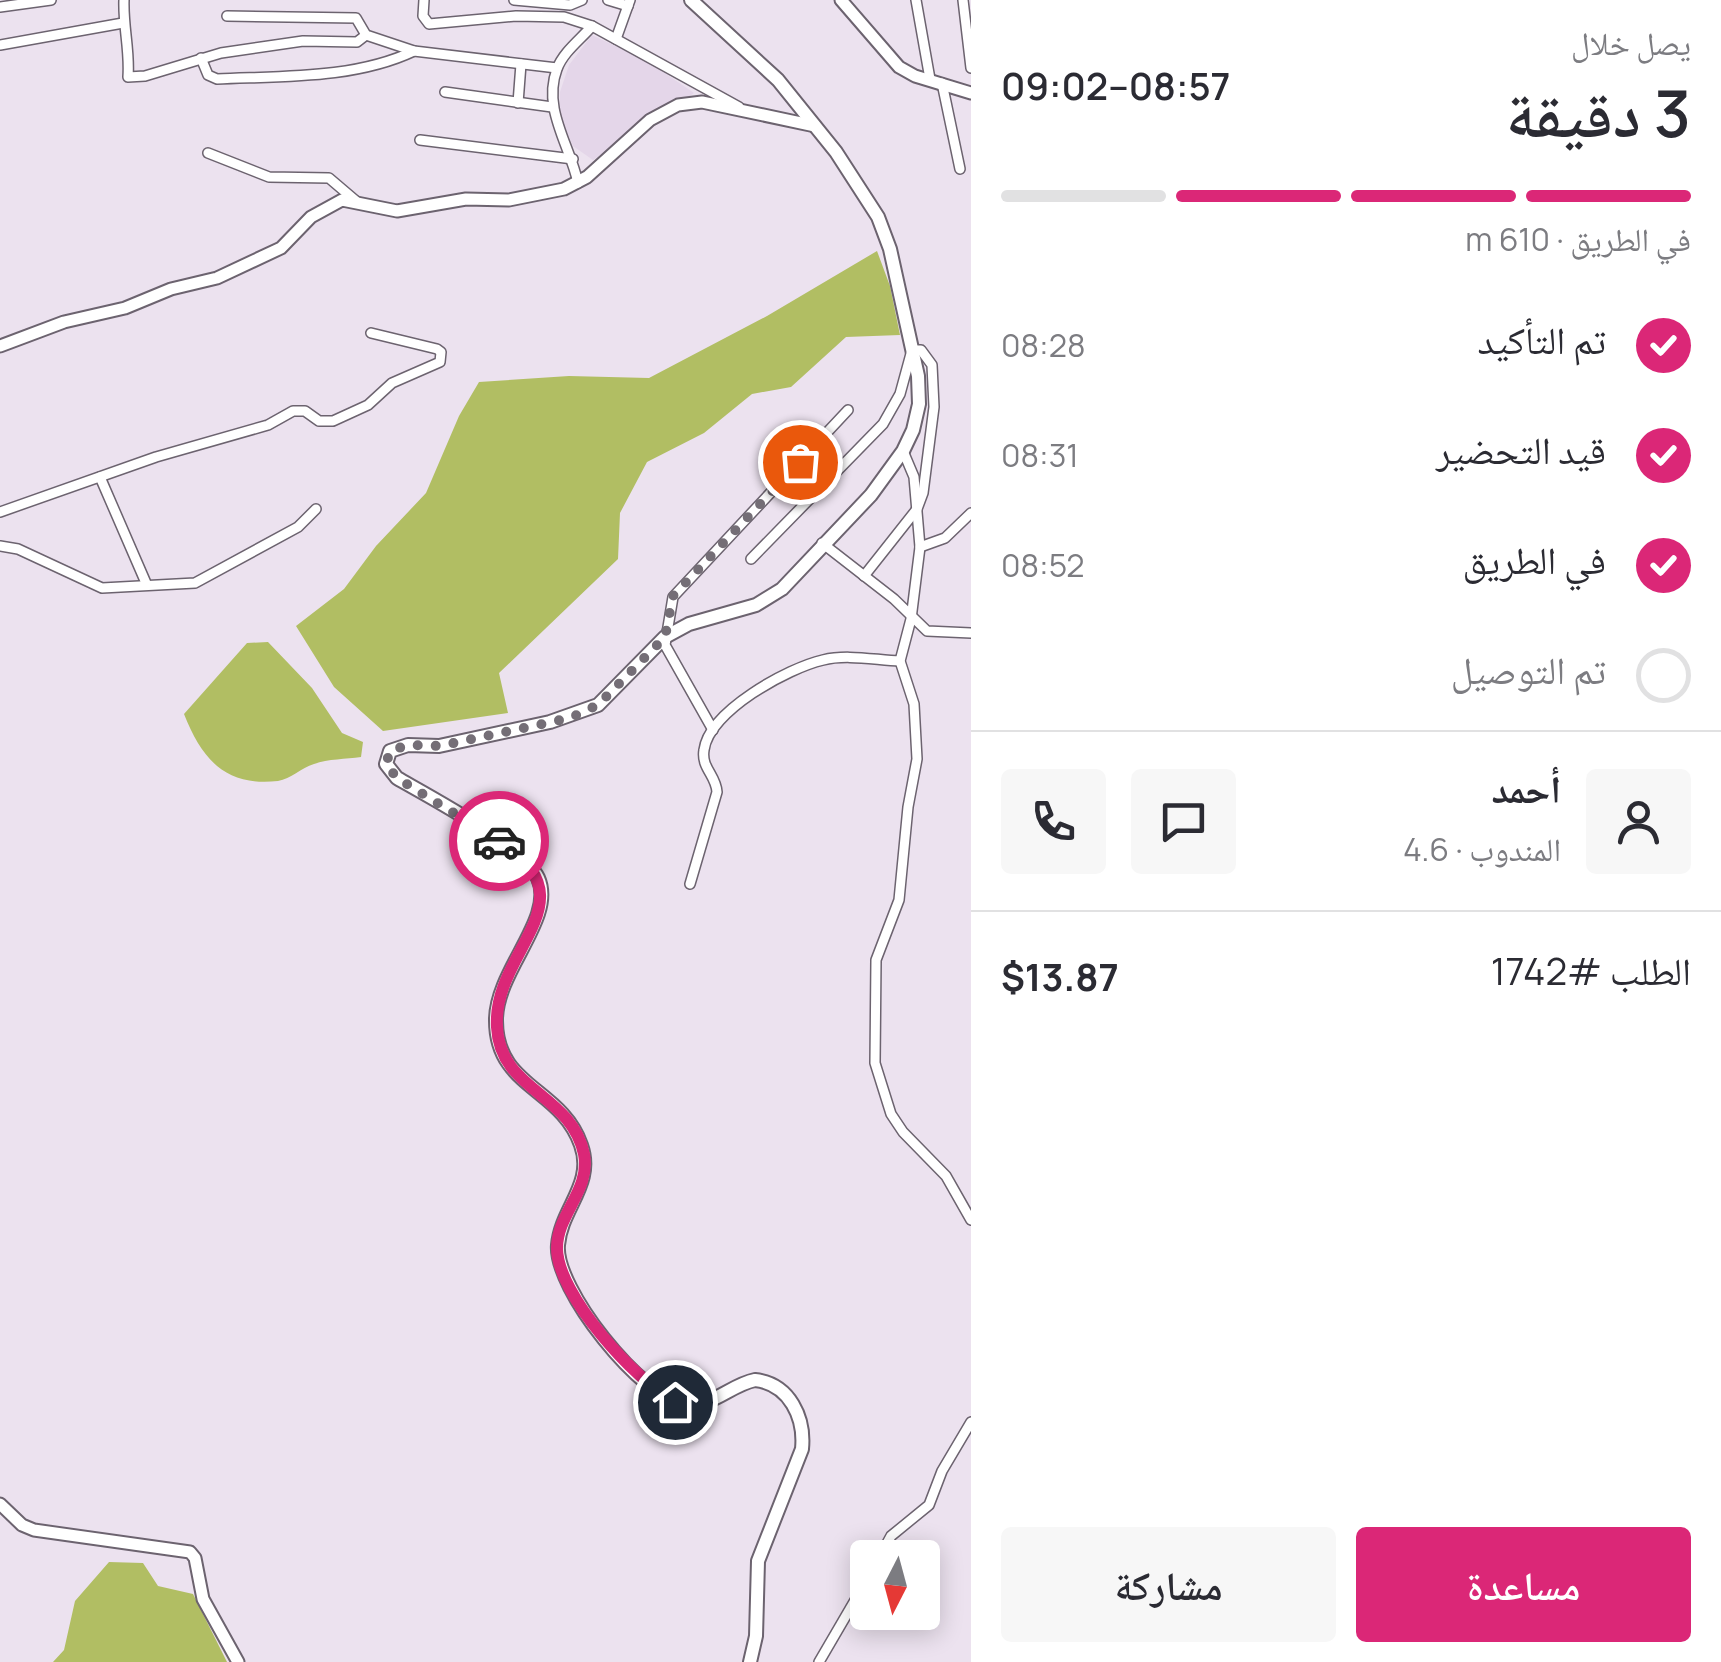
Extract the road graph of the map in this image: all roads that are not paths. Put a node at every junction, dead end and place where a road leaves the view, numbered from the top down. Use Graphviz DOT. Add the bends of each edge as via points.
graph roads {
  1 [pos="51,0"];
  2 [pos="124,0"];
  3 [pos="424,0"];
  4 [pos="516,0"];
  5 [pos="582,0"];
  6 [pos="608,0"];
  7 [pos="691,0"];
  8 [pos="841,0"];
  9 [pos="916,0"];
  10 [pos="963,0"];
  11 [pos="629,3"];
  12 [pos="570,4"];
  13 [pos="0,7"];
  14 [pos="227,16"];
  15 [pos="564,17"];
  16 [pos="123,23"];
  17 [pos="592,26"];
  18 [pos="366,35"];
  19 [pos="616,39"];
  20 [pos="0,45"];
  21 [pos="414,51"];
  22 [pos="201,58"];
  23 [pos="521,64"];
  24 [pos="557,68"];
  25 [pos="971,68"];
  26 [pos="936,81"];
  27 [pos="445,92"];
  28 [pos="971,92"];
  29 [pos="518,102"];
  30 [pos="552,107"];
  31 [pos="746,111"];
  32 [pos="816,126"];
  33 [pos="420,140"];
  34 [pos="208,154"];
  35 [pos="573,158"];
  36 [pos="960,169"];
  37 [pos="578,183"];
  38 [pos="356,201"];
  39 [pos="371,333"];
  40 [pos="0,346"];
  41 [pos="912,350"];
  42 [pos="848,410"];
  43 [pos="904,451"];
  44 [pos="100,477"];
  45 [pos="316,509"];
  46 [pos="917,509"];
  47 [pos="0,512"];
  48 [pos="971,513"];
  49 [pos="822,544"];
  50 [pos="0,546"];
  51 [pos="920,548"];
  52 [pos="750,559"];
  53 [pos="864,576"];
  54 [pos="146,583"];
  55 [pos="911,619"];
  56 [pos="971,633"];
  57 [pos="665,637"];
  58 [pos="900,661"];
  59 [pos="713,730"];
  60 [pos="690,884"];
  61 [pos="971,1220"];
  62 [pos="971,1422"];
  63 [pos="0,1504"];
  64 [pos="889,1540"];
  65 [pos="850,1610"];
  66 [pos="238,1662"];
  67 [pos="750,1662"];
  68 [pos="820,1662"];
  1 -- 13 [label="street"];
  2 -- 16 [label="street"];
  3 -- 15 [label="street" via="428,24"];
  4 -- 12 [label="street"];
  5 -- 12 [label="street"];
  6 -- 11 [label="street"];
  7 -- 32 [label="main road" via="762,64"];
  8 -- 26 [label="street" via="899,66"];
  9 -- 26 [label="street"];
  10 -- 25 [label="street"];
  11 -- 19 [label="street"];
  12 -- 15 [label="street"];
  14 -- 18 [label="street" via="356,18"];
  15 -- 17 [label="street"];
  16 -- 20 [label="street"];
  16 -- 22 [label="street" via="128,77"];
  17 -- 19 [label="street"];
  17 -- 24 [label="street"];
  18 -- 21 [label="street"];
  18 -- 22 [label="street" via="357,42 303,41"];
  19 -- 31 [label="street"];
  21 -- 22 [label="street" via="386,63 217,79"];
  21 -- 23 [label="street"];
  23 -- 24 [label="street"];
  23 -- 29 [label="street"];
  24 -- 30 [label="street"];
  26 -- 28 [label="street"];
  26 -- 36 [label="street"];
  27 -- 29 [label="street"];
  29 -- 30 [label="street"];
  30 -- 35 [label="street"];
  31 -- 32 [label="street"];
  31 -- 37 [label="street" via="702,102 665,110"];
  32 -- 41 [label="main road" via="878,217"];
  33 -- 35 [label="street"];
  34 -- 38 [label="street" via="269,177 329,178"];
  35 -- 37 [label="street"];
  37 -- 38 [label="street" via="509,200 397,211"];
  38 -- 40 [label="street" via="327,206 280,248 217,278"];
  39 -- 44 [label="street" via="437,349 440,362 332,420 293,411 268,425"];
  41 -- 43 [label="main road" via="919,404"];
  41 -- 46 [label="street" via="921,350 932,366 934,408"];
  41 -- 52 [label="street" via="883,424"];
  42 -- 57 [label="street" via="673,596"];
  43 -- 46 [label="street"];
  43 -- 49 [label="main road"];
  44 -- 47 [label="street"];
  44 -- 54 [label="street"];
  45 -- 54 [label="street" via="298,527 205,580"];
  46 -- 51 [label="street"];
  46 -- 53 [label="street"];
  48 -- 51 [label="street" via="945,538"];
  49 -- 53 [label="street"];
  49 -- 57 [label="main road" via="771,597"];
  50 -- 54 [label="street" via="102,588"];
  51 -- 55 [label="street"];
  53 -- 55 [label="street"];
  55 -- 56 [label="street" via="927,630"];
  55 -- 58 [label="street"];
  57 -- 59 [label="street"];
  57 -- 67 [label="main road" via="586,712 440,746 398,747 386,764 397,778 511,848 537,876 541,910 499,993 498,1039 505,1063 562,1112 582,1148 582,1184 557,1248 594,1324 622,1361 675,1402 698,1404 755,1380 777,1388 796,1408 802,1449 758,1562"];
  58 -- 59 [label="street" via="822,660 746,698"];
  58 -- 61 [label="street" via="914,704 917,759 899,900 876,960 874,1063 891,1114 946,1176"];
  59 -- 60 [label="street" via="704,765 717,792"];
  62 -- 64 [label="street" via="929,1505"];
  63 -- 66 [label="street" via="34,1530 190,1552 204,1599"];
  65 -- 68 [label="street"];
}
